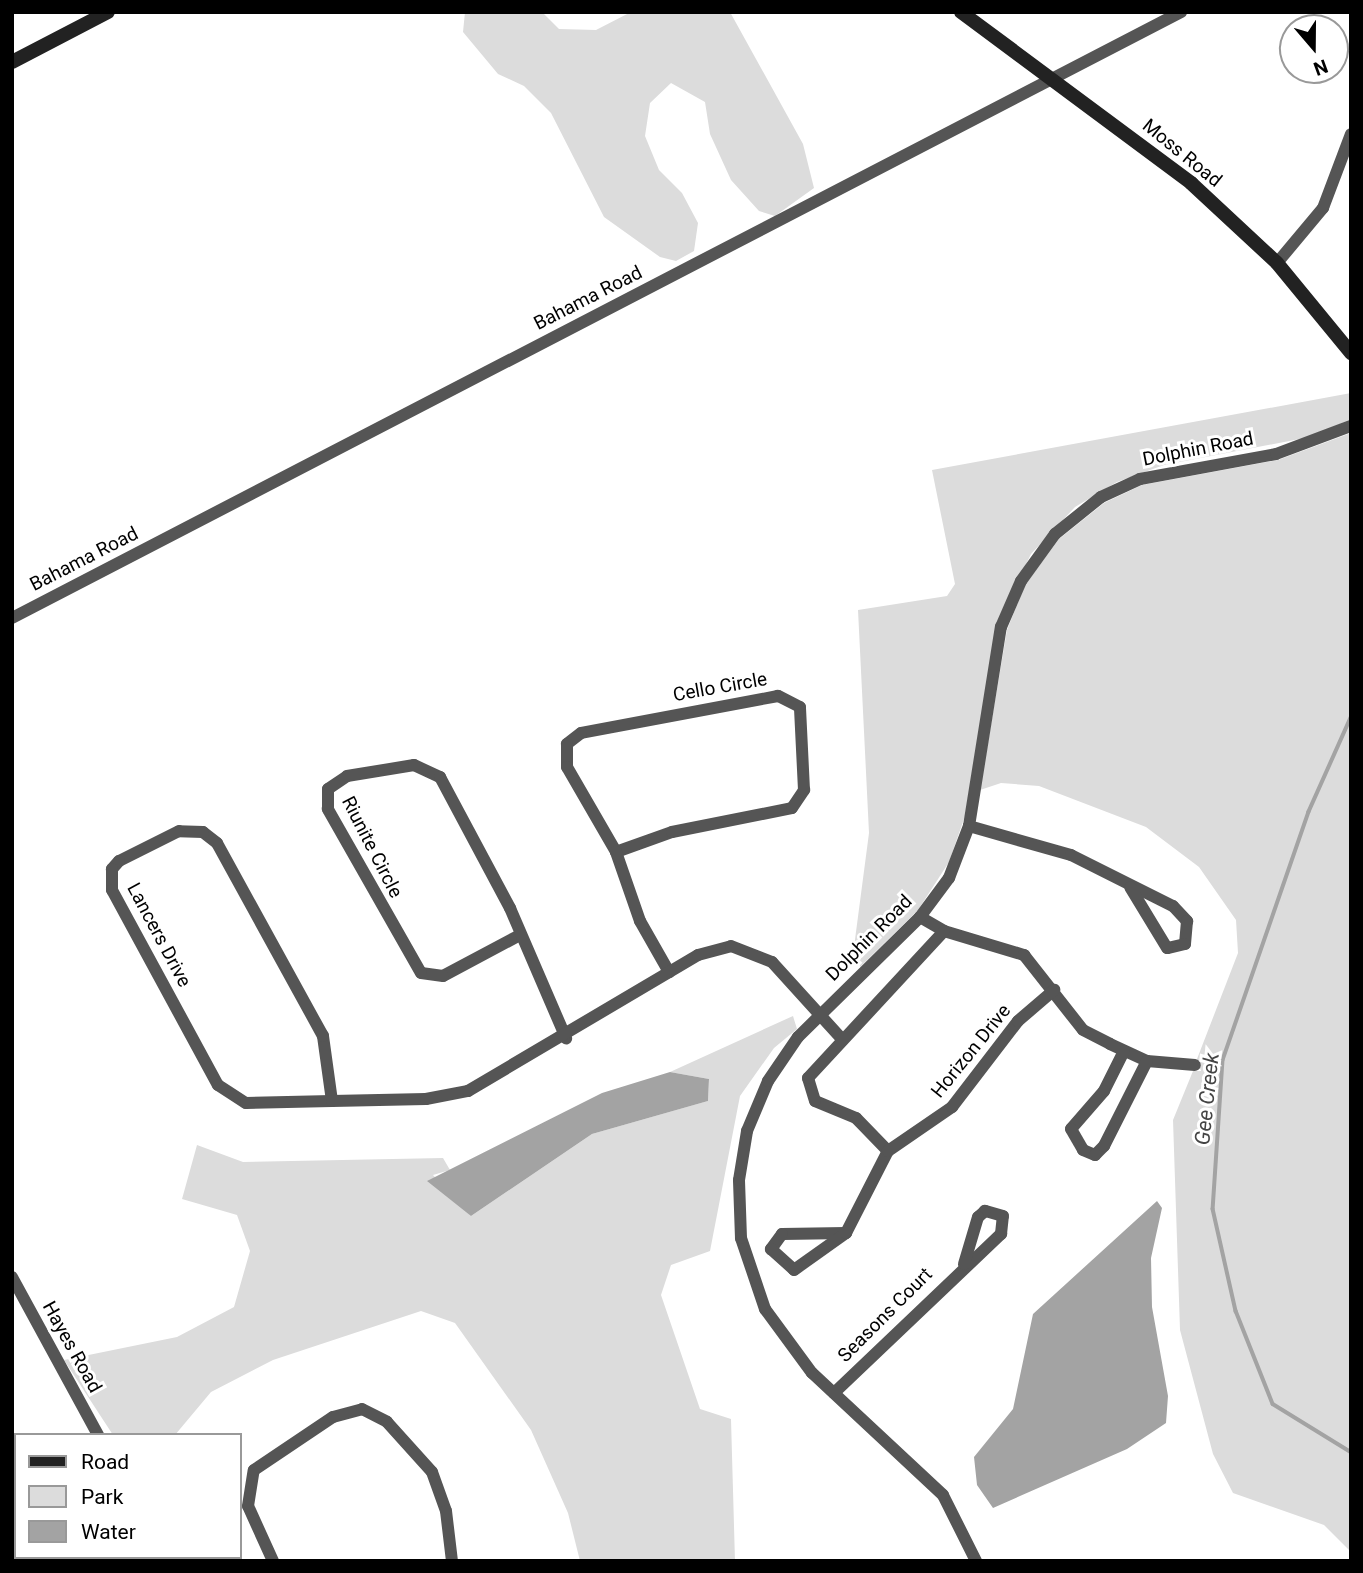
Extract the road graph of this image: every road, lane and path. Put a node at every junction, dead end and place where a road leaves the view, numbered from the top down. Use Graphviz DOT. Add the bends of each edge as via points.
graph roads {
  1 [pos="108,12"];
  2 [pos="961,12"];
  3 [pos="1181,12"];
  4 [pos="12,62"];
  5 [pos="1052,79"];
  6 [pos="1351,134"];
  7 [pos="1277,263"];
  8 [pos="1351,354"];
  9 [pos="1351,426"];
  10 [pos="12,618"];
  11 [pos="969,826"];
  12 [pos="616,852"];
  13 [pos="1130,887"];
  14 [pos="920,918"];
  15 [pos="944,931"];
  16 [pos="520,935"];
  17 [pos="669,972"];
  18 [pos="1054,990"];
  19 [pos="820,1014"];
  20 [pos="566,1038"];
  21 [pos="841,1038"];
  22 [pos="1124,1051"];
  23 [pos="1147,1061"];
  24 [pos="1195,1065"];
  25 [pos="332,1101"];
  26 [pos="888,1151"];
  27 [pos="846,1233"];
  28 [pos="964,1264"];
  29 [pos="12,1277"];
  30 [pos="834,1393"];
  31 [pos="97,1433"];
  32 [pos="274,1561"];
  33 [pos="452,1561"];
  34 [pos="976,1561"];
  1 -- 4 [label="street"];
  2 -- 5 [label="street, Moss Road"];
  3 -- 5 [label="street, Bahama Road"];
  5 -- 7 [label="street, Moss Road" via="1191,183"];
  5 -- 10 [label="street, Bahama Road"];
  6 -- 7 [label="street" via="1323,208"];
  7 -- 8 [label="street, Moss Road"];
  9 -- 11 [label="street, Dolphin Road" via="1276,454 1140,479 1101,498 1055,534 1021,581 1001,628"];
  11 -- 13 [label="street" via="1071,855"];
  11 -- 14 [label="street, Dolphin Road" via="948,878"];
  12 -- 12 [label="street, Cello Circle" via="567,767 564,750 573,737 778,696 800,707 804,790 792,808 672,832"];
  12 -- 17 [label="street, Cello Circle" via="640,921"];
  13 -- 13 [label="street" via="1167,948 1185,944 1187,920 1180,912"];
  14 -- 15 [label="street"];
  14 -- 19 [label="street, Dolphin Road"];
  15 -- 18 [label="street" via="1024,955"];
  15 -- 21 [label="street"];
  16 -- 16 [label="street, Riunite Circle" via="432,770 414,765 347,776 328,789 328,809 421,974 443,976"];
  16 -- 20 [label="street, Riunite Circle"];
  17 -- 19 [label="street, Lancers Drive" via="714,949 745,947 786,975"];
  17 -- 20 [label="street, Lancers Drive"];
  18 -- 22 [label="street" via="1083,1030"];
  18 -- 26 [label="street, Horizon Drive" via="1018,1021 952,1107"];
  19 -- 21 [label="street, Lancers Drive"];
  19 -- 30 [label="street, Dolphin Road" via="783,1055 757,1103 742,1152 738,1207 747,1265 765,1309 795,1355"];
  20 -- 25 [label="street, Lancers Drive" via="468,1091"];
  21 -- 26 [label="street" via="808,1078 807,1092 856,1118"];
  22 -- 23 [label="street"];
  22 -- 23 [label="street" via="1104,1091 1071,1129 1083,1150 1095,1154 1104,1146"];
  23 -- 24 [label="street"];
  25 -- 25 [label="street, Lancers Drive" via="246,1103 225,1093 112,890 112,869 119,861 179,831 203,831 217,843 323,1036"];
  26 -- 27 [label="street, Horizon Drive"];
  27 -- 27 [label="street, Horizon Drive" via="794,1270 771,1249 782,1234"];
  28 -- 30 [label="street, Seasons Court"];
  29 -- 31 [label="street, Hayes Road"];
  30 -- 34 [label="street, Dolphin Road" via="943,1495"];
  32 -- 33 [label="street" via="248,1506 254,1470 333,1418 362,1409 387,1422 432,1472 446,1511"];
}
